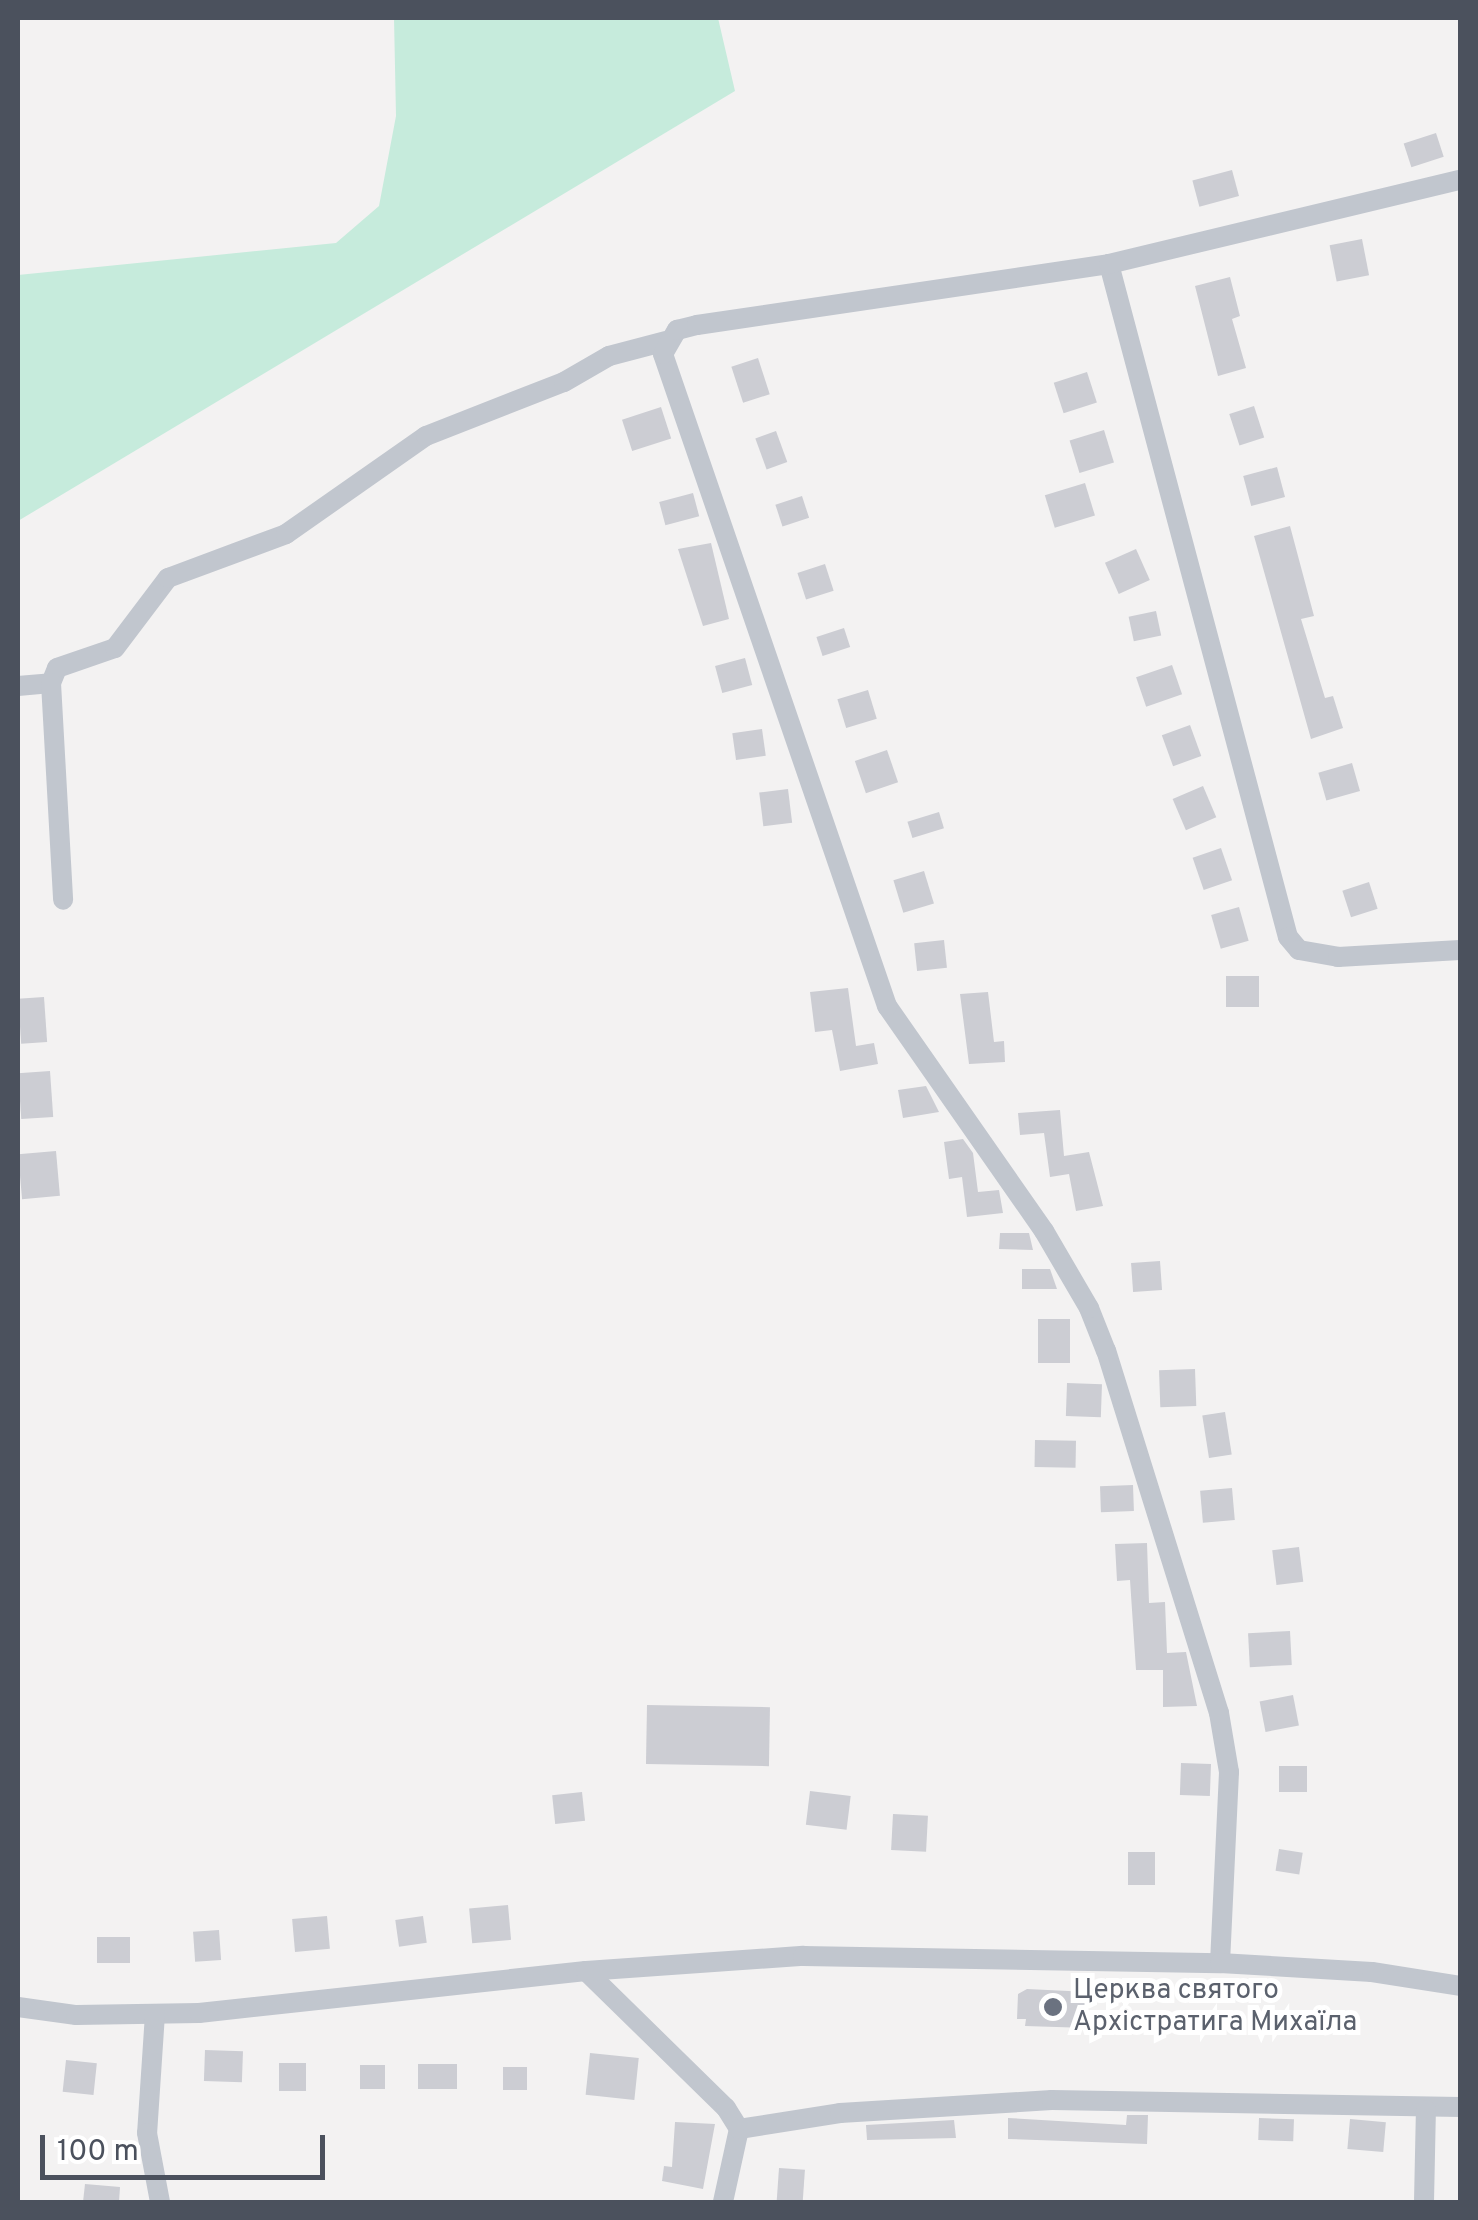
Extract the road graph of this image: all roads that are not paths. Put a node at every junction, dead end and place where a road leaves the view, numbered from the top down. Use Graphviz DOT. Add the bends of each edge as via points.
graph roads {
  1 [pos="1460,180"];
  2 [pos="1108,264"];
  3 [pos="666,341"];
  4 [pos="51,683"];
  5 [pos="18,686"];
  6 [pos="63,900"];
  7 [pos="1460,950"];
  8 [pos="1220,1963"];
  9 [pos="586,1971"];
  10 [pos="1460,1986"];
  11 [pos="18,2007"];
  12 [pos="155,2014"];
  13 [pos="1460,2107"];
  14 [pos="1426,2110"];
  15 [pos="739,2129"];
  16 [pos="160,2202"];
  17 [pos="724,2202"];
  18 [pos="1424,2202"];
  1 -- 2 [label="street"];
  2 -- 3 [label="street" via="697,326"];
  2 -- 7 [label="street" via="1288,936 1316,955"];
  3 -- 4 [label="street" via="609,356 564,382 426,436 286,534 168,578 115,648 57,668"];
  3 -- 8 [label="street" via="666,370 881,991 1044,1231 1106,1351 1219,1714 1228,1772"];
  4 -- 5 [label="street"];
  4 -- 6 [label="street"];
  8 -- 9 [label="street" via="802,1956"];
  8 -- 10 [label="street" via="1372,1972"];
  9 -- 12 [label="street"];
  9 -- 15 [label="street" via="726,2108"];
  11 -- 12 [label="street" via="76,2015"];
  12 -- 16 [label="street" via="147,2133"];
  13 -- 14 [label="street"];
  14 -- 15 [label="street" via="1052,2100 840,2113"];
  14 -- 18 [label="street"];
  15 -- 17 [label="street"];
}
